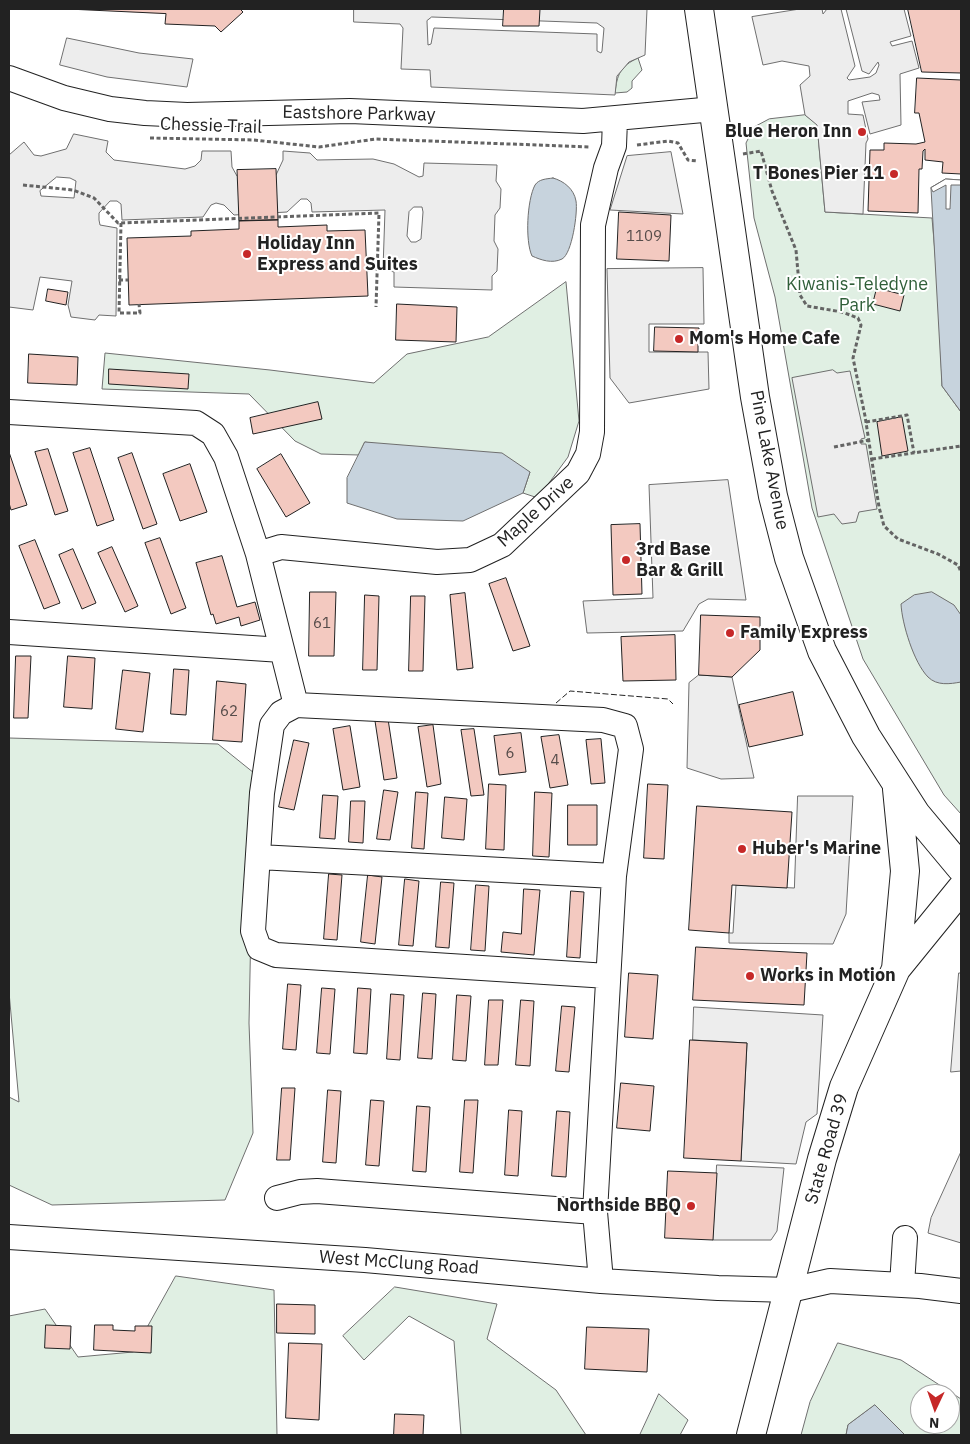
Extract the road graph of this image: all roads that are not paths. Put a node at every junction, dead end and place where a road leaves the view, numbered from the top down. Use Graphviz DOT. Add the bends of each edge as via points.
graph roads {
  1 [pos="699,9"];
  2 [pos="9,78"];
  3 [pos="714,109"];
  4 [pos="615,120"];
  5 [pos="9,412"];
  6 [pos="258,554"];
  7 [pos="9,632"];
  8 [pos="282,650"];
  9 [pos="296,705"];
  10 [pos="897,784"];
  11 [pos="259,857"];
  12 [pos="961,868"];
  13 [pos="614,876"];
  14 [pos="961,889"];
  15 [pos="896,969"];
  16 [pos="608,976"];
  17 [pos="278,1198"];
  18 [pos="595,1212"];
  19 [pos="9,1238"];
  20 [pos="905,1238"];
  21 [pos="601,1281"];
  22 [pos="902,1285"];
  23 [pos="790,1290"];
  24 [pos="961,1291"];
  25 [pos="751,1435"];
  1 -- 3 [label="main road, Pine Lake Avenue"];
  2 -- 4 [label="street, Eastshore Parkway" via="64,98 145,113 350,111"];
  3 -- 4 [label="street, Eastshore Parkway"];
  3 -- 10 [label="main road, Pine Lake Avenue" via="755,398 773,496 789,558 822,651 866,736"];
  4 -- 6 [label="street, Maple Drive" via="614,146 593,225 592,432 588,454 578,474 502,546 470,560 428,561 282,547"];
  5 -- 6 [label="street" via="196,423 213,434 226,457"];
  6 -- 8 [label="street"];
  7 -- 8 [label="street"];
  8 -- 9 [label="street"];
  9 -- 11 [label="street" via="281,713 272,725 262,793"];
  9 -- 13 [label="street" via="603,720 625,726 631,749"];
  10 -- 12 [label="main road, Pine Lake Avenue" via="916,814"];
  10 -- 15 [label="main road" via="905,871"];
  11 -- 13 [label="street"];
  11 -- 16 [label="street" via="253,931 259,948 276,955"];
  13 -- 16 [label="street"];
  14 -- 15 [label="main road, State Road 39"];
  15 -- 23 [label="main road, State Road 39" via="844,1087"];
  16 -- 18 [label="street"];
  17 -- 18 [label="street" via="317,1191"];
  18 -- 21 [label="street"];
  19 -- 21 [label="street, West McClung Road" via="365,1260"];
  20 -- 22 [label="street"];
  21 -- 23 [label="street, West McClung Road"];
  22 -- 23 [label="street, West McClung Road" via="830,1281"];
  22 -- 24 [label="street, West McClung Road"];
  23 -- 25 [label="main road, State Road 39"];
}
